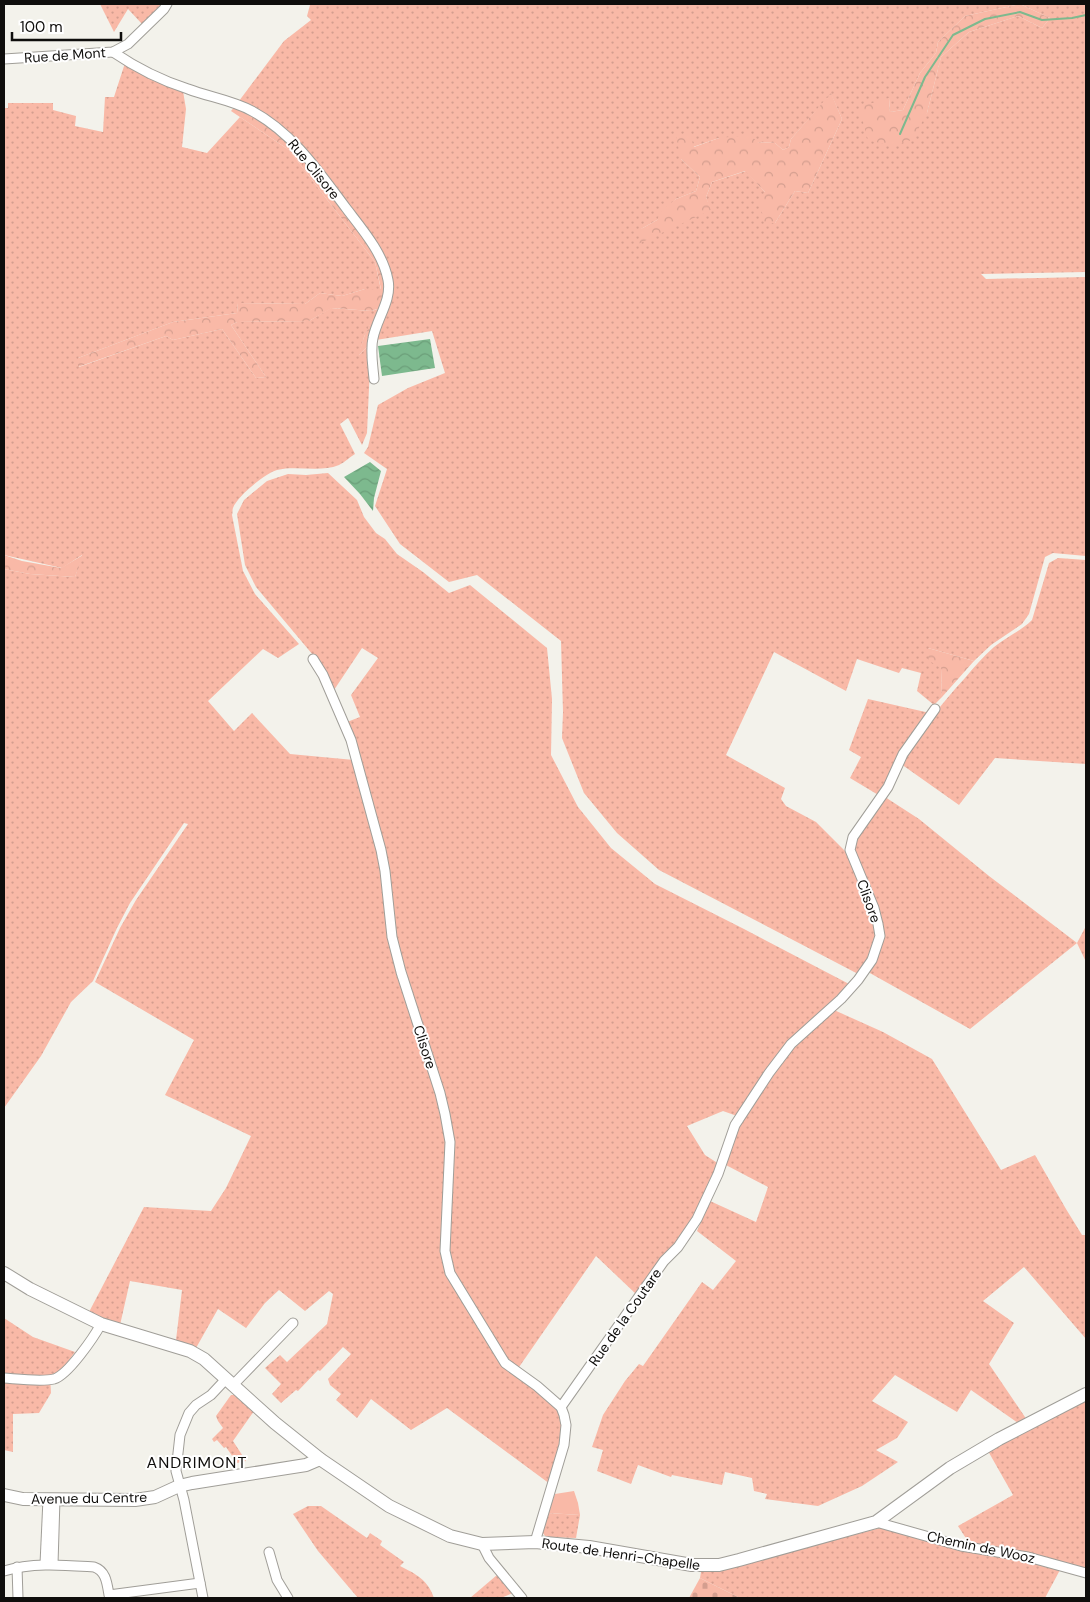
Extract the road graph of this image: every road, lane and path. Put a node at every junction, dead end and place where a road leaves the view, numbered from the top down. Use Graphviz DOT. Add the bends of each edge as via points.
graph roads {
  1 [pos="167,4"];
  2 [pos="113,52"];
  3 [pos="4,60"];
  4 [pos="374,379"];
  5 [pos="313,659"];
  6 [pos="935,709"];
  7 [pos="750,1101"];
  8 [pos="4,1273"];
  9 [pos="293,1323"];
  10 [pos="101,1324"];
  11 [pos="4,1378"];
  12 [pos="230,1382"];
  13 [pos="1086,1394"];
  14 [pos="561,1408"];
  15 [pos="320,1459"];
  16 [pos="179,1486"];
  17 [pos="4,1496"];
  18 [pos="51,1499"];
  19 [pos="876,1522"];
  20 [pos="535,1542"];
  21 [pos="482,1544"];
  22 [pos="269,1552"];
  23 [pos="49,1564"];
  24 [pos="17,1567"];
  25 [pos="4,1571"];
  26 [pos="1086,1573"];
  27 [pos="200,1583"];
  28 [pos="109,1596"];
  29 [pos="18,1598"];
  30 [pos="203,1598"];
  31 [pos="288,1598"];
  32 [pos="522,1598"];
  1 -- 2 [label="street, Rue de Mont" via="128,44"];
  2 -- 3 [label="street, Rue de Mont"];
  2 -- 4 [label="street, Rue Clisore" via="186,89 251,110 295,143 364,233 384,267 388,294 373,337"];
  5 -- 14 [label="street, Clisore" via="351,740 381,850 392,937 445,1114 450,1142 445,1239 448,1268 505,1363"];
  6 -- 7 [label="street, Clisore" via="903,754 888,787 853,837 850,850 874,908 880,936 872,960 841,999 791,1044"];
  7 -- 14 [label="street, Rue de la Coutare" via="735,1125 718,1174 696,1220"];
  8 -- 10 [label="street, Route de Henri-Chapelle"];
  9 -- 12 [label="street"];
  10 -- 11 [label="street" via="60,1376 48,1380"];
  10 -- 12 [label="street, Route de Henri-Chapelle" via="190,1351"];
  12 -- 15 [label="street, Route de Henri-Chapelle"];
  12 -- 16 [label="street" via="202,1399 189,1413 178,1448 176,1471"];
  13 -- 19 [label="street, Route de Henri-Chapelle" via="950,1468"];
  14 -- 20 [label="street" via="566,1425 564,1445"];
  15 -- 16 [label="street, Avenue du Centre" via="306,1465"];
  15 -- 21 [label="street, Route de Henri-Chapelle" via="389,1506 450,1536"];
  16 -- 18 [label="street, Avenue du Centre" via="155,1497 135,1500"];
  16 -- 27 [label="street"];
  17 -- 18 [label="street, Avenue du Centre"];
  18 -- 23 [label="street"];
  19 -- 20 [label="street, Route de Henri-Chapelle" via="719,1565 692,1565 589,1547"];
  19 -- 26 [label="street, Chemin de Wooz" via="961,1546 1028,1557"];
  20 -- 21 [label="street, Route de Henri-Chapelle"];
  21 -- 32 [label="street"];
  22 -- 31 [label="street" via="277,1580"];
  23 -- 24 [label="street"];
  23 -- 28 [label="street" via="100,1569"];
  24 -- 25 [label="street"];
  24 -- 29 [label="street"];
  27 -- 28 [label="street"];
  27 -- 30 [label="street"];
}
